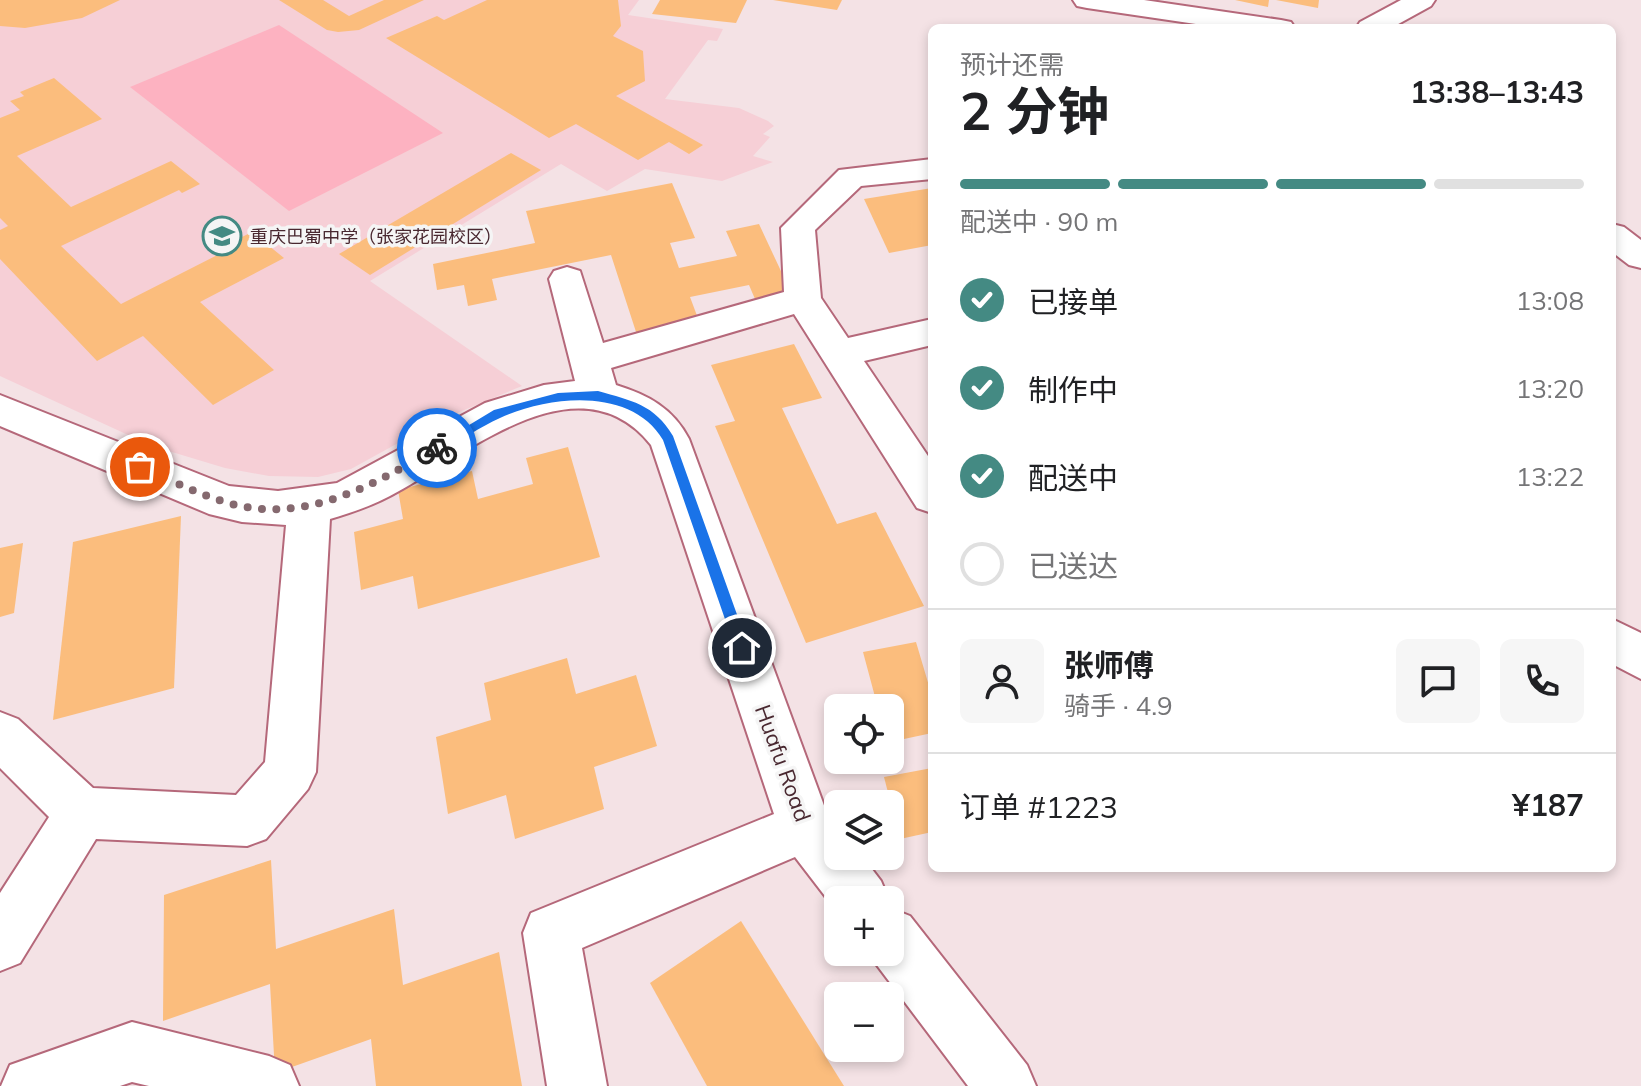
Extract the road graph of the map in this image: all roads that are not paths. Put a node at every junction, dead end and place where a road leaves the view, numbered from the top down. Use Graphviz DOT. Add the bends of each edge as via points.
graph roads {
  1 [pos="1087,0"];
  2 [pos="1421,0"];
  3 [pos="1253,24"];
  4 [pos="1377,24"];
  5 [pos="928,169"];
  6 [pos="1616,238"];
  7 [pos="1641,257"];
  8 [pos="567,279"];
  9 [pos="803,299"];
  10 [pos="928,333"];
  11 [pos="839,354"];
  12 [pos="593,378"];
  13 [pos="0,410"];
  14 [pos="928,490"];
  15 [pos="309,507"];
  16 [pos="1616,642"];
  17 [pos="1641,658"];
  18 [pos="8,752"];
  19 [pos="82,813"];
  20 [pos="805,827"];
  21 [pos="851,886"];
  22 [pos="0,943"];
  23 [pos="904,954"];
  24 [pos="31,1086"];
  25 [pos="269,1086"];
  26 [pos="577,1086"];
  27 [pos="1006,1086"];
  1 -- 3 [label="street"];
  2 -- 4 [label="street"];
  5 -- 9 [label="street" via="851,177 798,228"];
  6 -- 7 [label="street"];
  8 -- 12 [label="street"];
  9 -- 11 [label="street"];
  9 -- 12 [label="street"];
  10 -- 11 [label="street"];
  11 -- 14 [label="street"];
  12 -- 15 [label="street, Huafu Road" via="558,397 498,413 366,489"];
  12 -- 20 [label="street, Huafu Road" via="645,411 669,439"];
  13 -- 15 [label="street, Huafu Road" via="224,502 249,508"];
  15 -- 19 [label="street" via="290,772 247,821"];
  16 -- 17 [label="street"];
  18 -- 19 [label="street"];
  19 -- 22 [label="street"];
  20 -- 21 [label="street, Huafu Road"];
  20 -- 26 [label="street" via="551,933"];
  23 -- 27 [label="street"];
  24 -- 25 [label="street" via="132,1052"];
}
